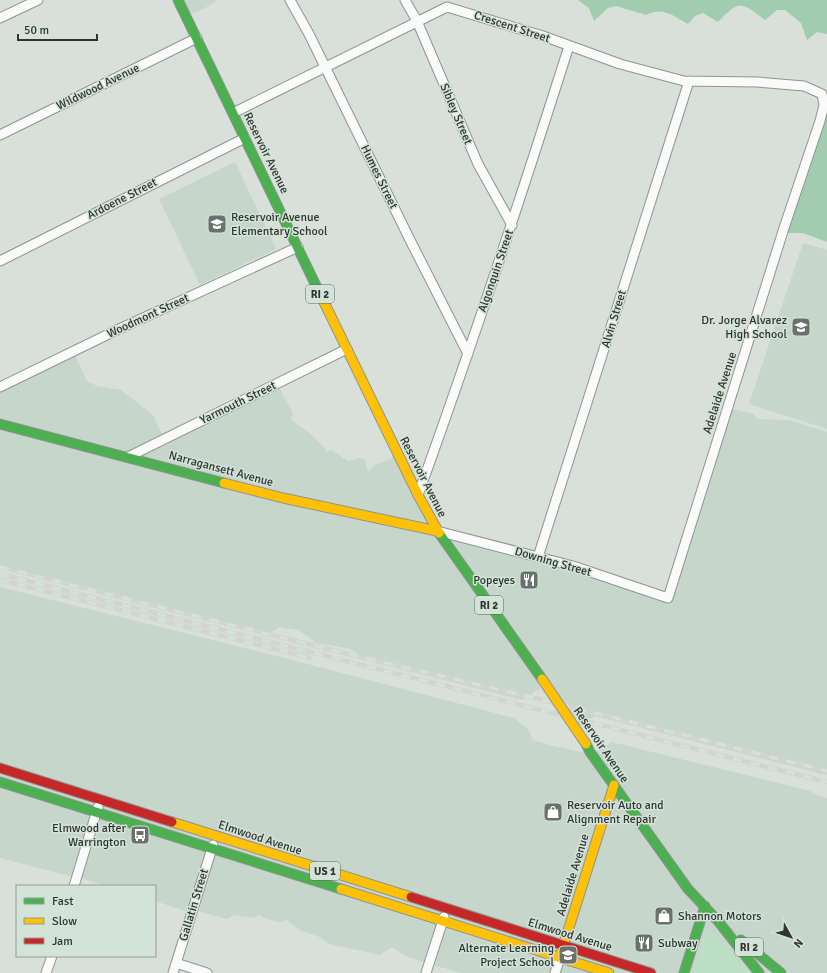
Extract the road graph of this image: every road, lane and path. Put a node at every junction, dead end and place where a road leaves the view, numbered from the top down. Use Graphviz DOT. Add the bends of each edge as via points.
graph roads {
  1 [pos="38,0"];
  2 [pos="178,0"];
  3 [pos="290,0"];
  4 [pos="406,0"];
  5 [pos="0,18"];
  6 [pos="417,21"];
  7 [pos="197,38"];
  8 [pos="569,46"];
  9 [pos="325,67"];
  10 [pos="689,81"];
  11 [pos="810,88"];
  12 [pos="233,113"];
  13 [pos="0,135"];
  14 [pos="245,138"];
  15 [pos="512,225"];
  16 [pos="298,247"];
  17 [pos="0,261"];
  18 [pos="347,349"];
  19 [pos="468,354"];
  20 [pos="0,387"];
  21 [pos="0,424"];
  22 [pos="128,458"];
  23 [pos="418,495"];
  24 [pos="437,531"];
  25 [pos="538,557"];
  26 [pos="668,598"];
  27 [pos="0,768"];
  28 [pos="0,782"];
  29 [pos="614,785"];
  30 [pos="100,800"];
  31 [pos="97,812"];
  32 [pos="216,836"];
  33 [pos="212,848"];
  34 [pos="74,885"];
  35 [pos="705,906"];
  36 [pos="446,909"];
  37 [pos="442,921"];
  38 [pos="718,921"];
  39 [pos="564,946"];
  40 [pos="52,957"];
  41 [pos="560,958"];
  42 [pos="176,963"];
  43 [pos="46,973"];
  44 [pos="173,973"];
  45 [pos="207,973"];
  46 [pos="426,973"];
  47 [pos="555,973"];
  48 [pos="609,973"];
  49 [pos="651,973"];
  50 [pos="684,973"];
  51 [pos="759,973"];
  52 [pos="781,973"];
  1 -- 5 [label="street"];
  2 -- 7 [label="main road, Reservoir Avenue / RI 2"];
  3 -- 9 [label="street, Humes Street"];
  4 -- 6 [label="street, Sibley Street"];
  6 -- 8 [label="street, Crescent Street" via="447,7"];
  6 -- 9 [label="street, Crescent Street"];
  6 -- 15 [label="street, Sibley Street" via="478,164"];
  7 -- 12 [label="main road, Reservoir Avenue / RI 2"];
  7 -- 13 [label="street, Wildwood Avenue"];
  8 -- 10 [label="street, Crescent Street" via="620,64"];
  8 -- 15 [label="street, Algonquin Street"];
  9 -- 12 [label="street, Crescent Street"];
  9 -- 19 [label="street, Humes Street"];
  10 -- 11 [label="street, Crescent Street" via="757,82"];
  10 -- 25 [label="street, Alvin Street"];
  11 -- 26 [label="street, Adelaide Avenue" via="822,94 824,105 820,121"];
  12 -- 14 [label="main road, Reservoir Avenue / RI 2"];
  14 -- 16 [label="main road, Reservoir Avenue / RI 2"];
  14 -- 17 [label="street, Ardoene Street"];
  15 -- 19 [label="street, Algonquin Street"];
  16 -- 18 [label="main road, Reservoir Avenue / RI 2"];
  16 -- 20 [label="street, Woodmont Street"];
  18 -- 22 [label="street, Yarmouth Street"];
  18 -- 23 [label="main road, Reservoir Avenue / RI 2"];
  19 -- 23 [label="street, Algonquin Street"];
  21 -- 22 [label="main road, Narragansett Avenue"];
  22 -- 24 [label="main road, Narragansett Avenue" via="283,498"];
  23 -- 24 [label="main road, Reservoir Avenue / RI 2"];
  24 -- 25 [label="street, Downing Street"];
  24 -- 29 [label="main road, Reservoir Avenue / RI 2, bridge"];
  25 -- 26 [label="street, Downing Street"];
  27 -- 30 [label="main road, Elmwood Avenue / US 1"];
  28 -- 31 [label="main road, Elmwood Avenue / US 1"];
  29 -- 35 [label="main road, Reservoir Avenue / RI 2" via="688,889"];
  29 -- 39 [label="main road, Adelaide Avenue"];
  30 -- 31 [label="street"];
  30 -- 32 [label="main road, Elmwood Avenue / US 1"];
  31 -- 33 [label="main road, Elmwood Avenue / US 1"];
  31 -- 34 [label="street"];
  32 -- 33 [label="street, Gallatin Street"];
  32 -- 36 [label="main road, Elmwood Avenue / US 1"];
  33 -- 37 [label="main road, Elmwood Avenue / US 1"];
  33 -- 42 [label="street, Gallatin Street"];
  35 -- 38 [label="main road, Reservoir Avenue / RI 2"];
  35 -- 50 [label="main road"];
  36 -- 37 [label="street"];
  36 -- 39 [label="main road, Elmwood Avenue / US 1"];
  37 -- 41 [label="main road, Elmwood Avenue / US 1"];
  37 -- 46 [label="street"];
  38 -- 51 [label="main road, Reservoir Avenue / RI 2"];
  38 -- 52 [label="main road, Reservoir Avenue / RI 2"];
  39 -- 41 [label="main road, Adelaide Avenue"];
  39 -- 49 [label="main road, Elmwood Avenue / US 1"];
  40 -- 43 [label="street"];
  41 -- 47 [label="street, Adelaide Avenue"];
  41 -- 48 [label="main road, Elmwood Avenue / US 1"];
  42 -- 44 [label="street, Gallatin Street"];
  42 -- 45 [label="street"];
}
